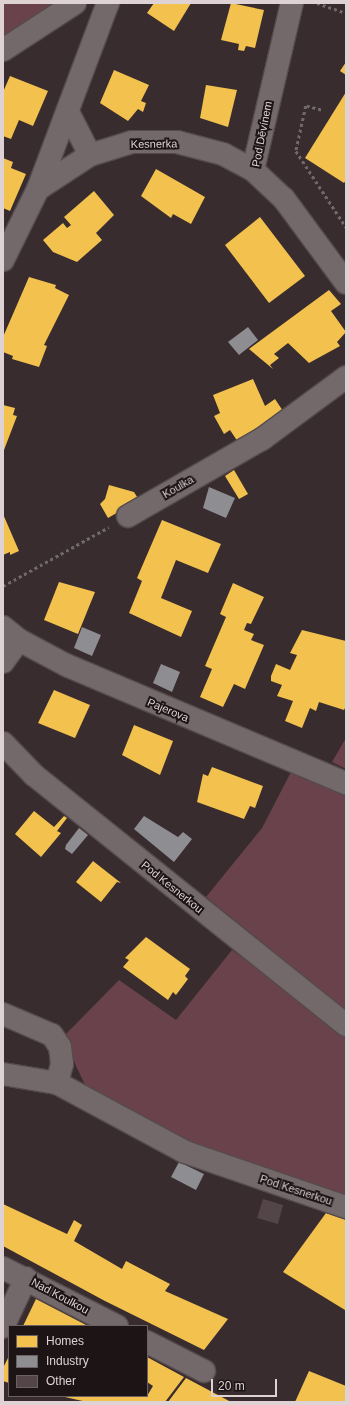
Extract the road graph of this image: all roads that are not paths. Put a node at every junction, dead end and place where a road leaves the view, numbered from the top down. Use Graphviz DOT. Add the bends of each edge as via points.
graph roads {
  1 [pos="75,3"];
  2 [pos="108,3"];
  3 [pos="292,3"];
  4 [pos="3,50"];
  5 [pos="68,112"];
  6 [pos="90,155"];
  7 [pos="253,170"];
  8 [pos="38,189"];
  9 [pos="3,260"];
  10 [pos="346,282"];
  11 [pos="346,377"];
  12 [pos="128,516"];
  13 [pos="11,633"];
  14 [pos="3,662"];
  15 [pos="3,744"];
  16 [pos="346,782"];
  17 [pos="3,1014"];
  18 [pos="346,1025"];
  19 [pos="3,1074"];
  20 [pos="57,1084"];
  21 [pos="346,1207"];
  22 [pos="3,1268"];
  23 [pos="26,1278"];
  24 [pos="115,1325"];
  25 [pos="3,1327"];
  26 [pos="148,1343"];
  27 [pos="204,1371"];
  1 -- 4 [label="street"];
  2 -- 5 [label="street"];
  3 -- 7 [label="street, Pod Děvínem"];
  5 -- 6 [label="street"];
  5 -- 8 [label="street"];
  6 -- 7 [label="street, Kesnerka" via="132,142 177,142 223,154"];
  6 -- 8 [label="street, Kesnerka"];
  7 -- 10 [label="street, Pod Děvínem" via="284,200"];
  8 -- 9 [label="street"];
  11 -- 12 [label="street, Koulka" via="262,439"];
  13 -- 14 [label="street, Pajerova"];
  13 -- 16 [label="street, Pajerova" via="122,690"];
  15 -- 18 [label="street, Pod Kesnerkou" via="34,775"];
  17 -- 20 [label="street" via="52,1035 60,1047 62,1064"];
  19 -- 20 [label="street, Pod Kesnerkou"];
  20 -- 21 [label="street, Pod Kesnerkou" via="185,1152"];
  22 -- 23 [label="street, Nad Koulkou"];
  23 -- 24 [label="street, Nad Koulkou"];
  23 -- 25 [label="street"];
  26 -- 27 [label="street"];
}
